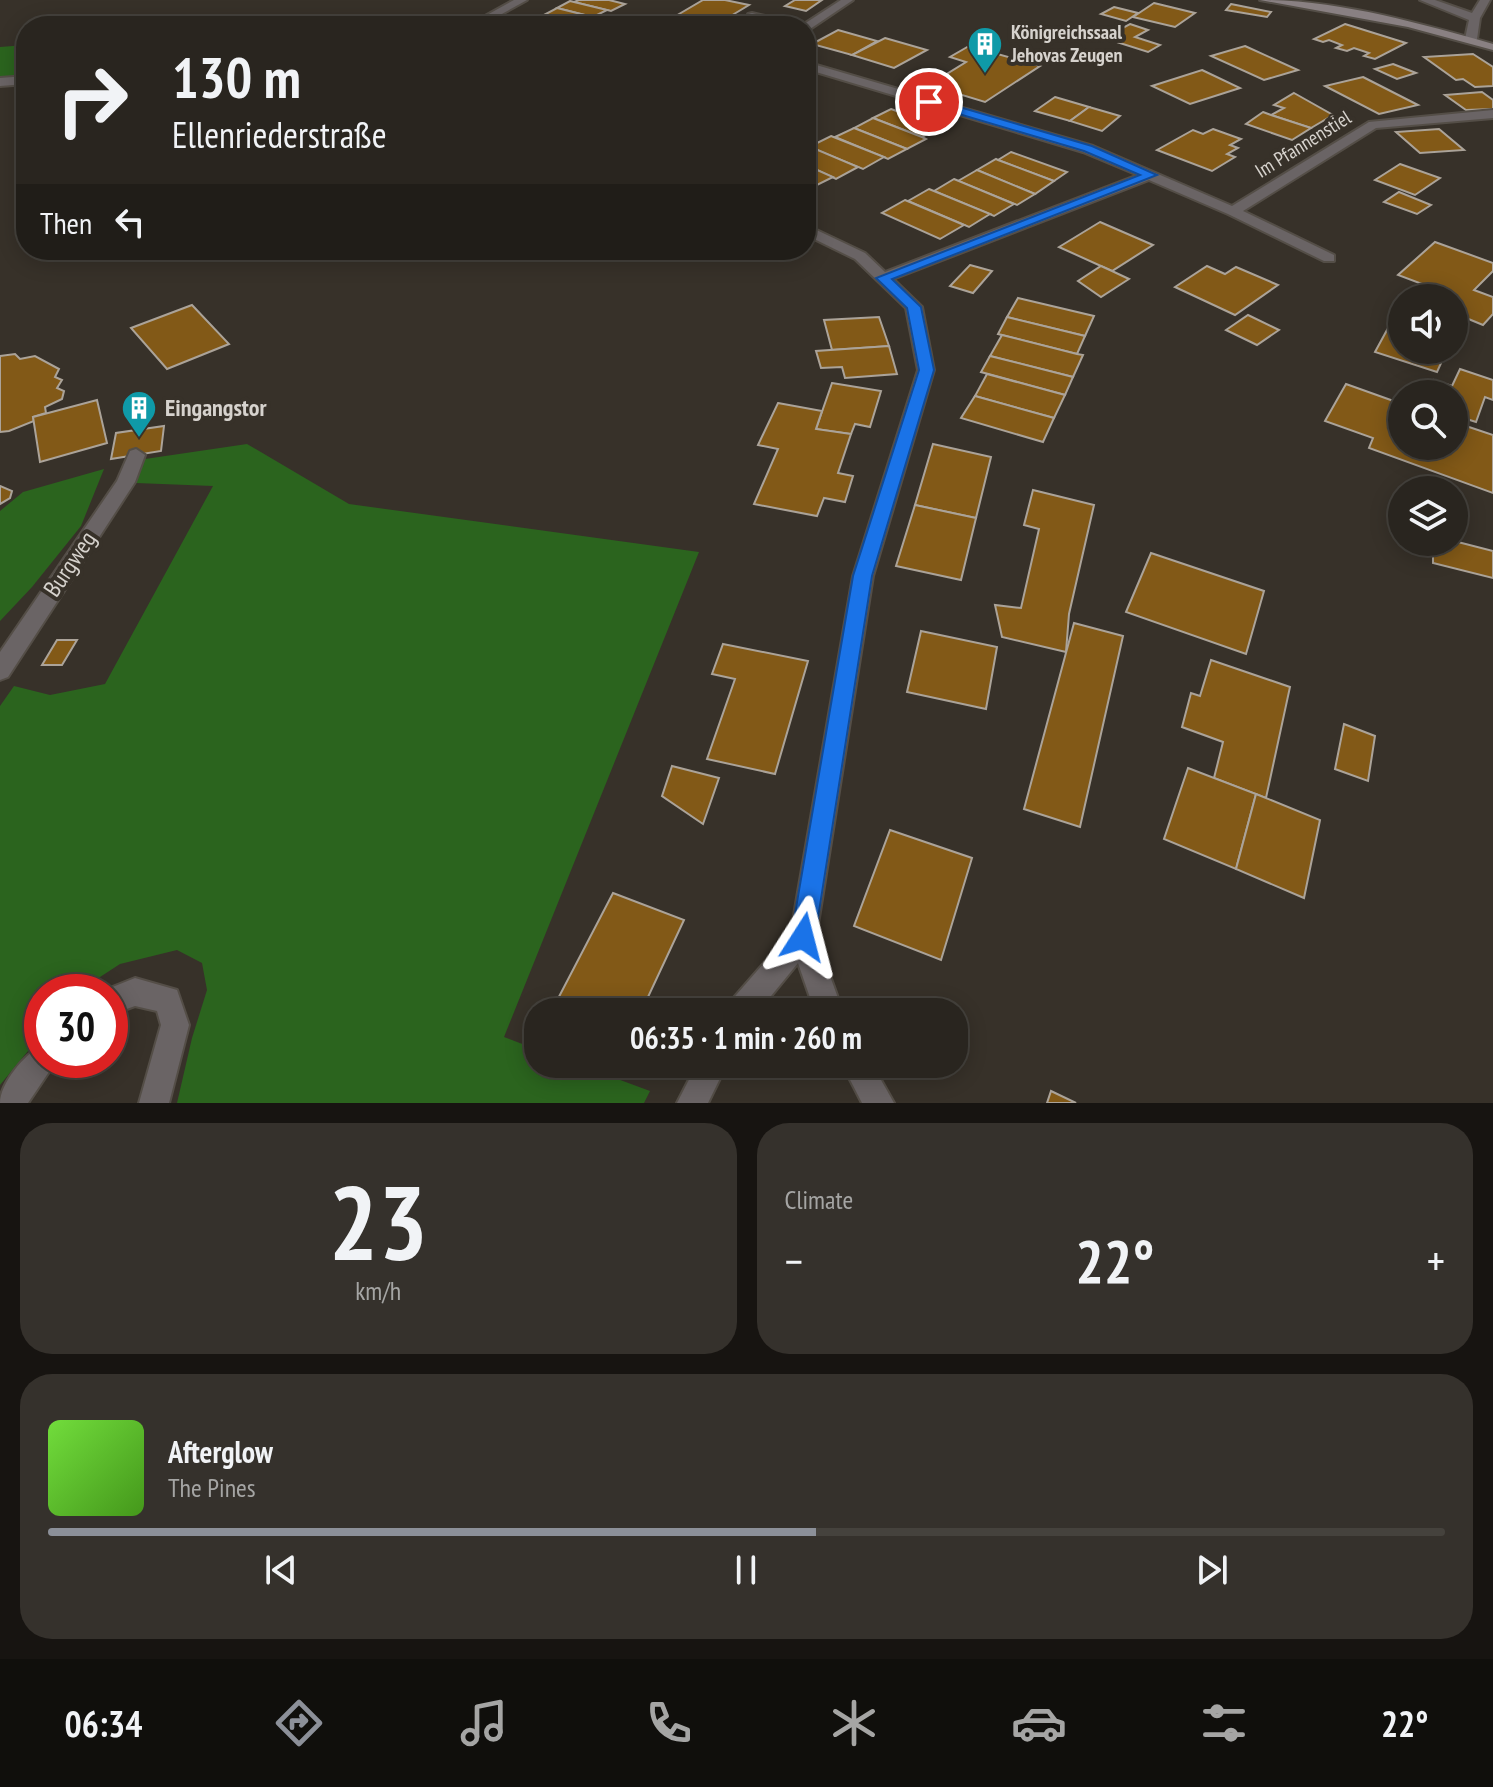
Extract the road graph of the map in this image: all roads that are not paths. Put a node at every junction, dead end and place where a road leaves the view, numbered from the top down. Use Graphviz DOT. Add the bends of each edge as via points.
graph roads {
  1 [pos="522,0"];
  2 [pos="848,0"];
  3 [pos="1265,0"];
  4 [pos="1425,0"];
  5 [pos="1485,0"];
  6 [pos="491,16"];
  7 [pos="1475,18"];
  8 [pos="816,21"];
  9 [pos="1471,39"];
  10 [pos="1493,47"];
  11 [pos="816,68"];
  12 [pos="1493,114"];
  13 [pos="1150,175"];
  14 [pos="1233,211"];
  15 [pos="816,234"];
  16 [pos="1329,258"];
  17 [pos="883,278"];
  18 [pos="136,455"];
  19 [pos="0,671"];
  20 [pos="803,937"];
  21 [pos="128,995"];
  22 [pos="752,998"];
  23 [pos="824,998"];
  24 [pos="29,1078"];
  25 [pos="705,1078"];
  26 [pos="864,1078"];
  27 [pos="9,1103"];
  28 [pos="154,1103"];
  29 [pos="692,1103"];
  30 [pos="879,1103"];
  1 -- 6 [label="street"];
  2 -- 8 [label="street"];
  3 -- 9 [label="main road"];
  4 -- 7 [label="street"];
  5 -- 7 [label="street"];
  7 -- 9 [label="street"];
  9 -- 10 [label="main road"];
  11 -- 13 [label="street" via="1088,149"];
  12 -- 14 [label="street, Im Pfannenstiel" via="1373,125"];
  13 -- 14 [label="street"];
  13 -- 17 [label="street"];
  14 -- 16 [label="street"];
  15 -- 17 [label="street" via="860,256"];
  17 -- 20 [label="street" via="914,307 926,370 863,576"];
  18 -- 19 [label="street, Burgweg" via="126,482"];
  20 -- 22 [label="street"];
  20 -- 23 [label="street"];
  21 -- 28 [label="street" via="167,1000 175,1025"];
  24 -- 27 [label="street"];
  25 -- 29 [label="street"];
  26 -- 30 [label="street"];
}
